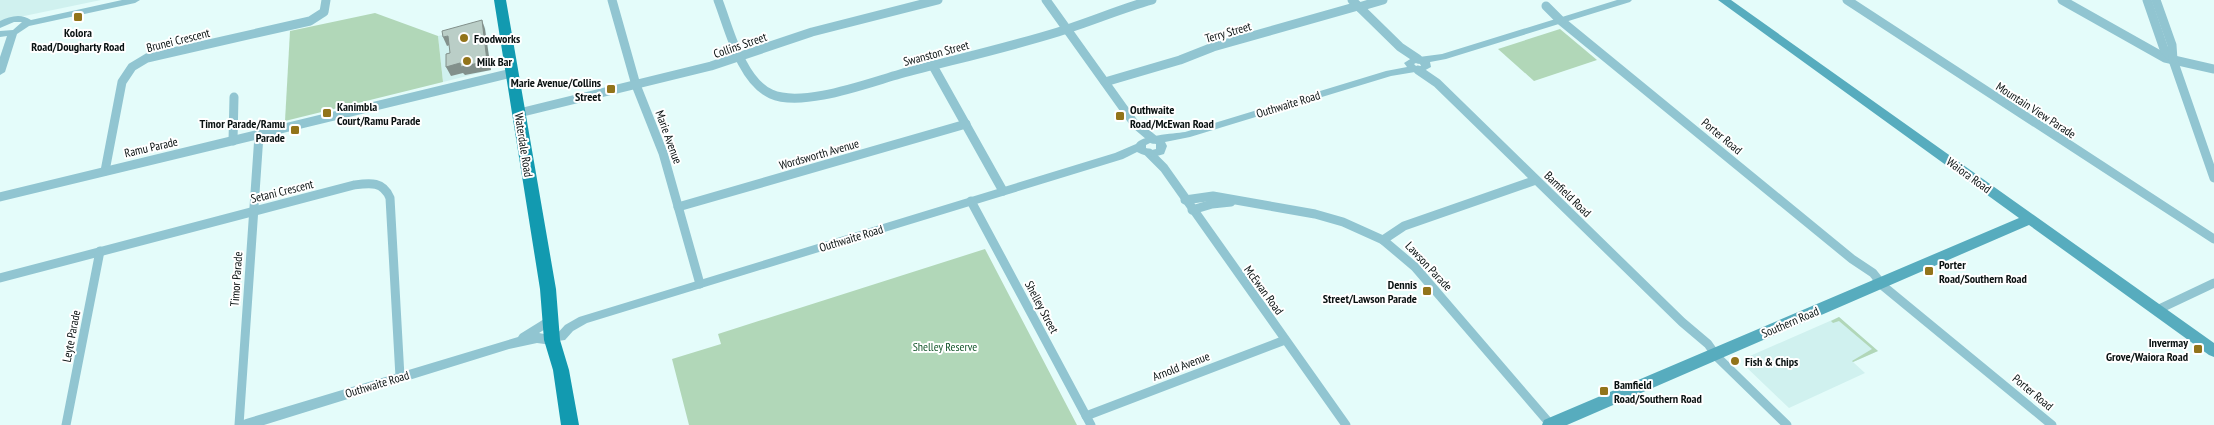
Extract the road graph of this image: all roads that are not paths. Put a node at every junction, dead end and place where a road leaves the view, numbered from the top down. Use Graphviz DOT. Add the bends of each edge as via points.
graph roads {
  1 [pos="135,0"];
  2 [pos="326,0"];
  3 [pos="500,0"];
  4 [pos="612,0"];
  5 [pos="718,0"];
  6 [pos="938,0"];
  7 [pos="1046,0"];
  8 [pos="1152,0"];
  9 [pos="1352,0"];
  10 [pos="1383,0"];
  11 [pos="1538,0"];
  12 [pos="1627,0"];
  13 [pos="1724,0"];
  14 [pos="1847,0"];
  15 [pos="2062,0"];
  16 [pos="2074,0"];
  17 [pos="2147,0"];
  18 [pos="2156,0"];
  19 [pos="104,3"];
  20 [pos="1358,6"];
  21 [pos="1562,20"];
  22 [pos="27,24"];
  23 [pos="0,25"];
  24 [pos="1066,29"];
  25 [pos="13,33"];
  26 [pos="0,34"];
  27 [pos="2171,56"];
  28 [pos="740,57"];
  29 [pos="1418,64"];
  30 [pos="2214,64"];
  31 [pos="933,66"];
  32 [pos="2214,69"];
  33 [pos="0,72"];
  34 [pos="512,73"];
  35 [pos="1105,82"];
  36 [pos="636,86"];
  37 [pos="234,96"];
  38 [pos="548,107"];
  39 [pos="519,115"];
  40 [pos="1134,123"];
  41 [pos="966,124"];
  42 [pos="259,135"];
  43 [pos="233,141"];
  44 [pos="1151,146"];
  45 [pos="105,171"];
  46 [pos="2213,173"];
  47 [pos="1536,180"];
  48 [pos="1003,191"];
  49 [pos="0,198"];
  50 [pos="1185,200"];
  51 [pos="971,201"];
  52 [pos="1240,202"];
  53 [pos="678,207"];
  54 [pos="1192,210"];
  55 [pos="253,211"];
  56 [pos="2031,219"];
  57 [pos="2214,239"];
  58 [pos="1383,240"];
  59 [pos="100,252"];
  60 [pos="0,278"];
  61 [pos="1881,283"];
  62 [pos="2214,283"];
  63 [pos="700,284"];
  64 [pos="2157,310"];
  65 [pos="553,320"];
  66 [pos="583,320"];
  67 [pos="556,338"];
  68 [pos="1285,340"];
  69 [pos="509,344"];
  70 [pos="2214,351"];
  71 [pos="1715,354"];
  72 [pos="400,377"];
  73 [pos="1088,420"];
  74 [pos="66,425"];
  75 [pos="239,425"];
  76 [pos="246,425"];
  77 [pos="570,425"];
  78 [pos="1346,425"];
  79 [pos="1550,425"];
  80 [pos="1788,425"];
  81 [pos="2052,425"];
  1 -- 19 [label="street"];
  2 -- 45 [label="street, Brunei Crescent" via="324,12 310,20 147,58 130,68 122,82"];
  3 -- 34 [label="main road, Waterdale Road"];
  4 -- 36 [label="street, Marie Avenue"];
  5 -- 28 [label="street, Swanston Street"];
  6 -- 28 [label="street, Collins Street" via="812,32"];
  7 -- 24 [label="street, McEwan Road"];
  8 -- 24 [label="street, Swanston Street"];
  9 -- 20 [label="street, Bamfield Road"];
  10 -- 20 [label="street, Terry Street"];
  11 -- 21 [label="street, Porter Road"];
  12 -- 21 [label="street, Outhwaite Road"];
  13 -- 56 [label="main road, Waiora Road"];
  14 -- 57 [label="street, Mountain View Parade"];
  15 -- 27 [label="street" via="2159,55"];
  16 -- 27 [label="street"];
  17 -- 27 [label="street"];
  18 -- 27 [label="street" via="2172,45"];
  19 -- 22 [label="street"];
  20 -- 29 [label="street, Bamfield Road"];
  20 -- 35 [label="street, Terry Street"];
  21 -- 29 [label="street, Outhwaite Road"];
  21 -- 61 [label="street, Porter Road"];
  22 -- 23 [label="street" via="25,19 18,19"];
  22 -- 25 [label="street"];
  24 -- 31 [label="street, Swanston Street"];
  24 -- 35 [label="street, McEwan Road"];
  25 -- 26 [label="street"];
  25 -- 33 [label="street"];
  27 -- 30 [label="street"];
  27 -- 32 [label="street"];
  27 -- 46 [label="street"];
  28 -- 31 [label="street, Swanston Street" via="757,84 782,97 825,94"];
  28 -- 36 [label="street, Collins Street"];
  29 -- 44 [label="street, Outhwaite Road"];
  29 -- 47 [label="street, Bamfield Road"];
  31 -- 41 [label="street"];
  34 -- 39 [label="main road, Waterdale Road"];
  34 -- 42 [label="street, Ramu Parade"];
  35 -- 40 [label="street, McEwan Road"];
  36 -- 38 [label="street, Collins Street"];
  36 -- 53 [label="street, Marie Avenue" via="663,153"];
  37 -- 43 [label="street"];
  38 -- 39 [label="street, Collins Street"];
  39 -- 65 [label="main road, Waterdale Road"];
  40 -- 44 [label="street, McEwan Road"];
  41 -- 48 [label="street"];
  41 -- 53 [label="street, Wordsworth Avenue"];
  42 -- 43 [label="street, Ramu Parade"];
  42 -- 55 [label="street, Timor Parade"];
  43 -- 45 [label="street, Ramu Parade"];
  44 -- 48 [label="street, Outhwaite Road"];
  44 -- 50 [label="street, McEwan Road"];
  45 -- 49 [label="street, Ramu Parade"];
  47 -- 58 [label="street" via="1404,226"];
  47 -- 71 [label="street, Bamfield Road" via="1703,346"];
  48 -- 51 [label="street, Outhwaite Road"];
  50 -- 52 [label="street, Lawson Parade" via="1213,196"];
  50 -- 54 [label="street, McEwan Road"];
  51 -- 63 [label="street, Outhwaite Road"];
  51 -- 73 [label="street, Shelley Street"];
  52 -- 54 [label="street, Lawson Parade" via="1218,203"];
  52 -- 58 [label="street, Lawson Parade" via="1330,218"];
  53 -- 63 [label="street, Marie Avenue"];
  54 -- 68 [label="street, McEwan Road"];
  55 -- 59 [label="street, Setani Crescent"];
  55 -- 72 [label="street, Setani Crescent" via="354,185 374,183 386,189 390,198"];
  55 -- 75 [label="street, Timor Parade"];
  56 -- 61 [label="main road, Southern Road"];
  56 -- 64 [label="main road, Waiora Road"];
  58 -- 79 [label="street, Lawson Parade" via="1419,271"];
  59 -- 60 [label="street, Setani Crescent"];
  59 -- 74 [label="street, Leyte Parade"];
  61 -- 71 [label="main road, Southern Road"];
  61 -- 81 [label="street, Porter Road"];
  62 -- 64 [label="street"];
  63 -- 66 [label="street, Outhwaite Road"];
  64 -- 70 [label="main road, Waiora Road"];
  65 -- 66 [label="street, Outhwaite Road"];
  65 -- 67 [label="main road, Waterdale Road"];
  65 -- 69 [label="street, Outhwaite Road"];
  66 -- 67 [label="street, Outhwaite Road"];
  67 -- 69 [label="street, Outhwaite Road" via="536,338"];
  67 -- 77 [label="main road, Waterdale Road"];
  68 -- 73 [label="street, Arnold Avenue"];
  68 -- 78 [label="street, McEwan Road"];
  69 -- 72 [label="street, Outhwaite Road"];
  71 -- 79 [label="main road, Southern Road"];
  71 -- 80 [label="street, Bamfield Road"];
  72 -- 76 [label="street, Outhwaite Road"];
}
